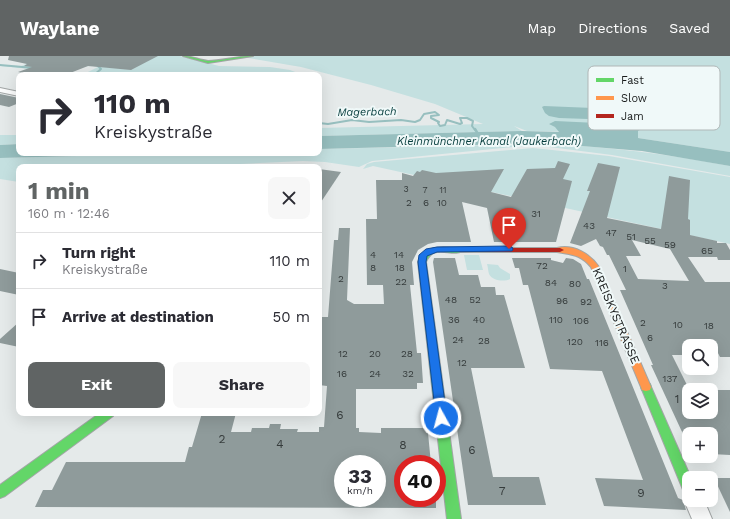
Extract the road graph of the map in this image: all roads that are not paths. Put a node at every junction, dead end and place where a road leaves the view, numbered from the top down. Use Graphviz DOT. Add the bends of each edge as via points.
graph roads {
  1 [pos="185,56"];
  2 [pos="251,56"];
  3 [pos="0,90"];
  4 [pos="16,93"];
  5 [pos="105,416"];
  6 [pos="682,471"];
  7 [pos="0,492"];
  8 [pos="697,507"];
  9 [pos="454,519"];
  10 [pos="702,519"];
  1 -- 2 [label="street" via="208,62"];
  3 -- 4 [label="street"];
  5 -- 7 [label="street"];
  6 -- 9 [label="street, KREISKYSTRASSE" via="598,272 589,258 580,252 566,250 437,250 423,255 422,262"];
  8 -- 10 [label="street"];
}
